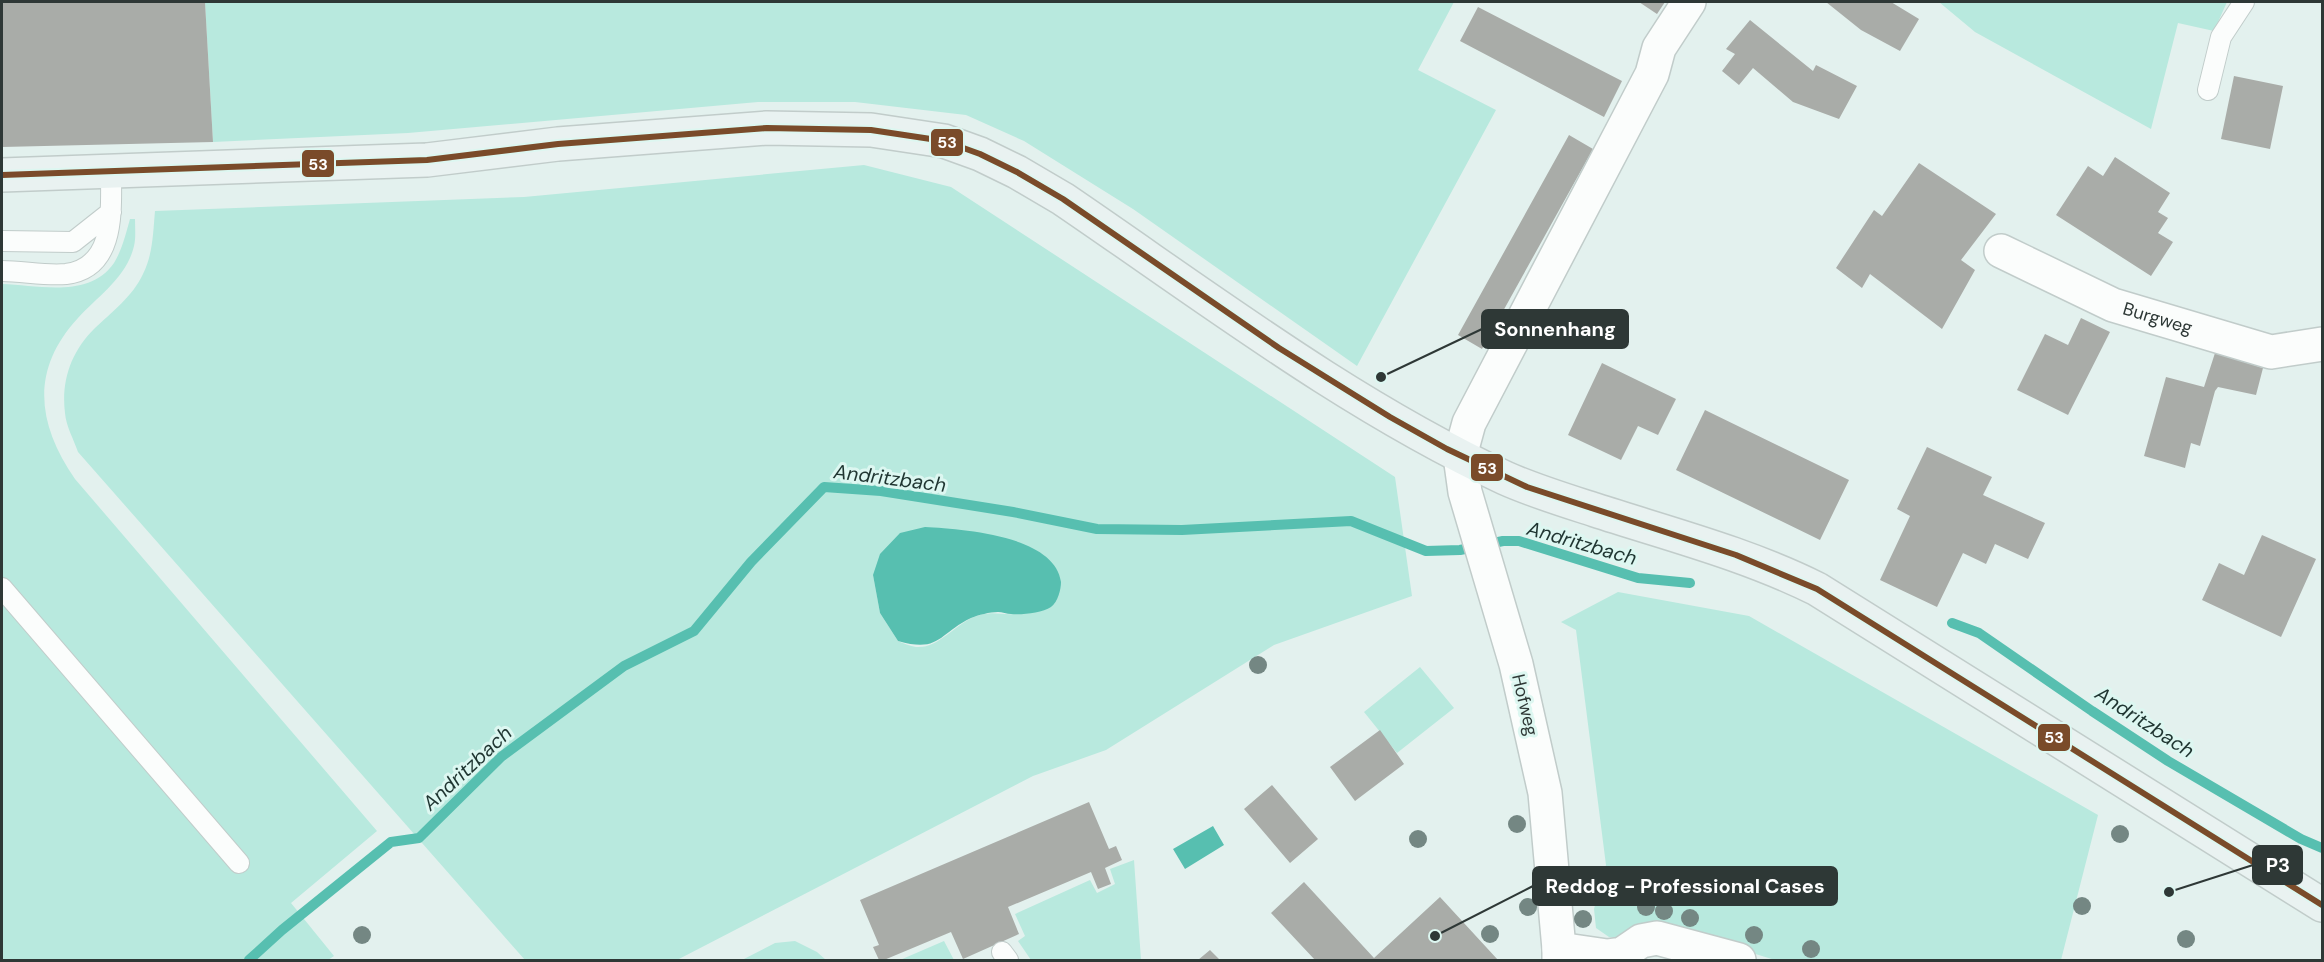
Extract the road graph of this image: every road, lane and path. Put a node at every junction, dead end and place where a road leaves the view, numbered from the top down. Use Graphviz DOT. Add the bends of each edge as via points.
graph roads {
  1 [pos="1689,2"];
  2 [pos="2244,2"];
  3 [pos="2208,90"];
  4 [pos="111,172"];
  5 [pos="2,175"];
  6 [pos="111,212"];
  7 [pos="2,241"];
  8 [pos="2001,251"];
  9 [pos="2,271"];
  10 [pos="2322,345"];
  11 [pos="1460,456"];
  12 [pos="2,588"];
  13 [pos="239,863"];
  14 [pos="2322,905"];
  15 [pos="1559,955"];
  16 [pos="1739,960"];
  1 -- 11 [label="street" via="1659,48 1652,74 1469,423"];
  2 -- 3 [label="lane" via="2221,37"];
  4 -- 5 [label="main road"];
  4 -- 6 [label="lane"];
  4 -- 11 [label="main road" via="428,160 558,144 767,128 871,130 944,141 1017,172 1063,199 1362,401"];
  6 -- 7 [label="lane" via="73,242"];
  6 -- 9 [label="lane" via="105,244 97,261 82,271"];
  8 -- 10 [label="street, Burgweg" via="2113,305 2271,352"];
  11 -- 14 [label="main road" via="1544,494 1779,570"];
  11 -- 15 [label="street, Hofweg" via="1465,492 1516,664 1545,793"];
  12 -- 13 [label="lane"];
  15 -- 16 [label="street" via="1622,954 1641,941 1657,938"];
}
